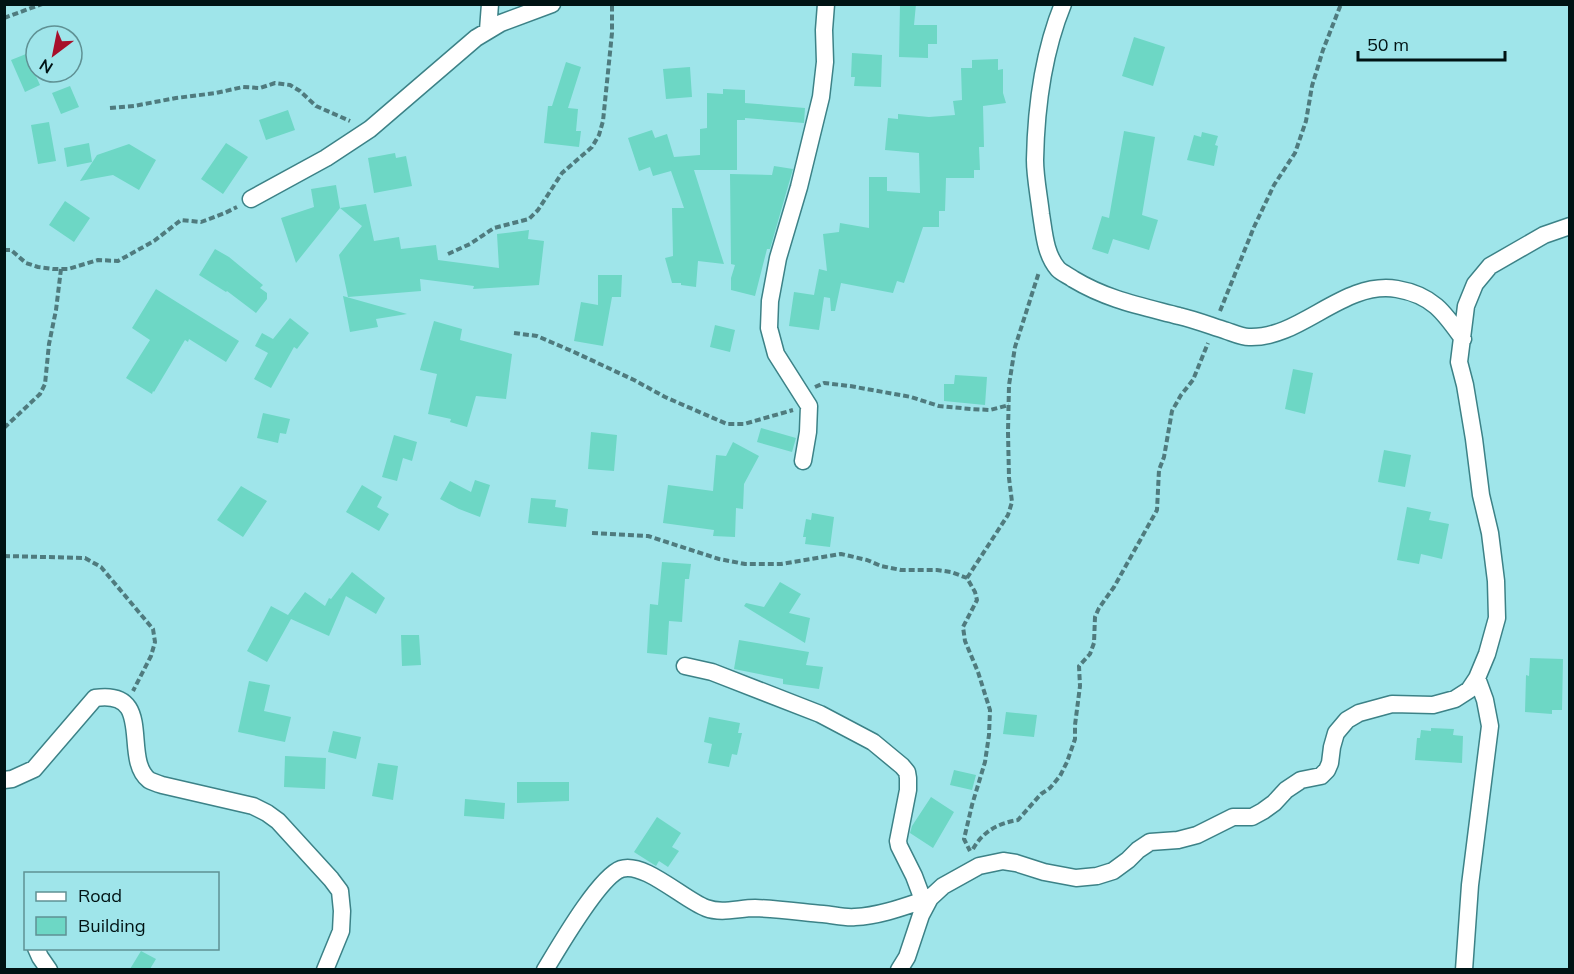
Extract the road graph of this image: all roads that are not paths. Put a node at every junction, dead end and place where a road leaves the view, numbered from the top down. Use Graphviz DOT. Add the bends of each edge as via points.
graph roads {
  1 [pos="490,4"];
  2 [pos="552,4"];
  3 [pos="826,4"];
  4 [pos="1063,5"];
  5 [pos="488,30"];
  6 [pos="251,199"];
  7 [pos="1569,226"];
  8 [pos="1462,339"];
  9 [pos="803,461"];
  10 [pos="685,666"];
  11 [pos="1477,678"];
  12 [pos="4,780"];
  13 [pos="926,899"];
  14 [pos="37,950"];
  15 [pos="49,969"];
  16 [pos="325,969"];
  17 [pos="545,969"];
  18 [pos="899,969"];
  19 [pos="1464,969"];
  1 -- 5 [label="street"];
  2 -- 5 [label="street"];
  3 -- 9 [label="street" via="821,97 770,300 769,328 777,354 805,400 808,432"];
  4 -- 8 [label="street" via="1045,61 1035,162 1046,248 1058,269 1112,299 1248,337 1282,331 1369,290 1396,289 1424,297 1443,311"];
  5 -- 6 [label="street" via="370,129"];
  7 -- 8 [label="street" via="1544,235 1490,266 1475,284 1466,306"];
  8 -- 11 [label="street" via="1459,362 1496,581 1497,618"];
  10 -- 13 [label="street" via="712,672 820,714 873,742 902,766 907,772 908,790 898,841"];
  11 -- 13 [label="street" via="1469,690 1455,699 1433,705 1392,704 1347,720 1336,733 1327,770 1321,776 1301,780 1251,817 1233,818 1178,840 1150,842 1113,871 1097,876 1076,878 1016,863 990,862"];
  11 -- 19 [label="street" via="1491,726 1470,885"];
  12 -- 16 [label="street" via="34,769 95,698 117,698 131,714 138,761 149,780 267,813 332,879 340,891 341,931"];
  13 -- 17 [label="street" via="880,914 853,917 754,908 718,911 690,900 642,870 623,868 613,873 582,911"];
  13 -- 18 [label="street" via="908,957"];
  14 -- 15 [label="street"];
}
